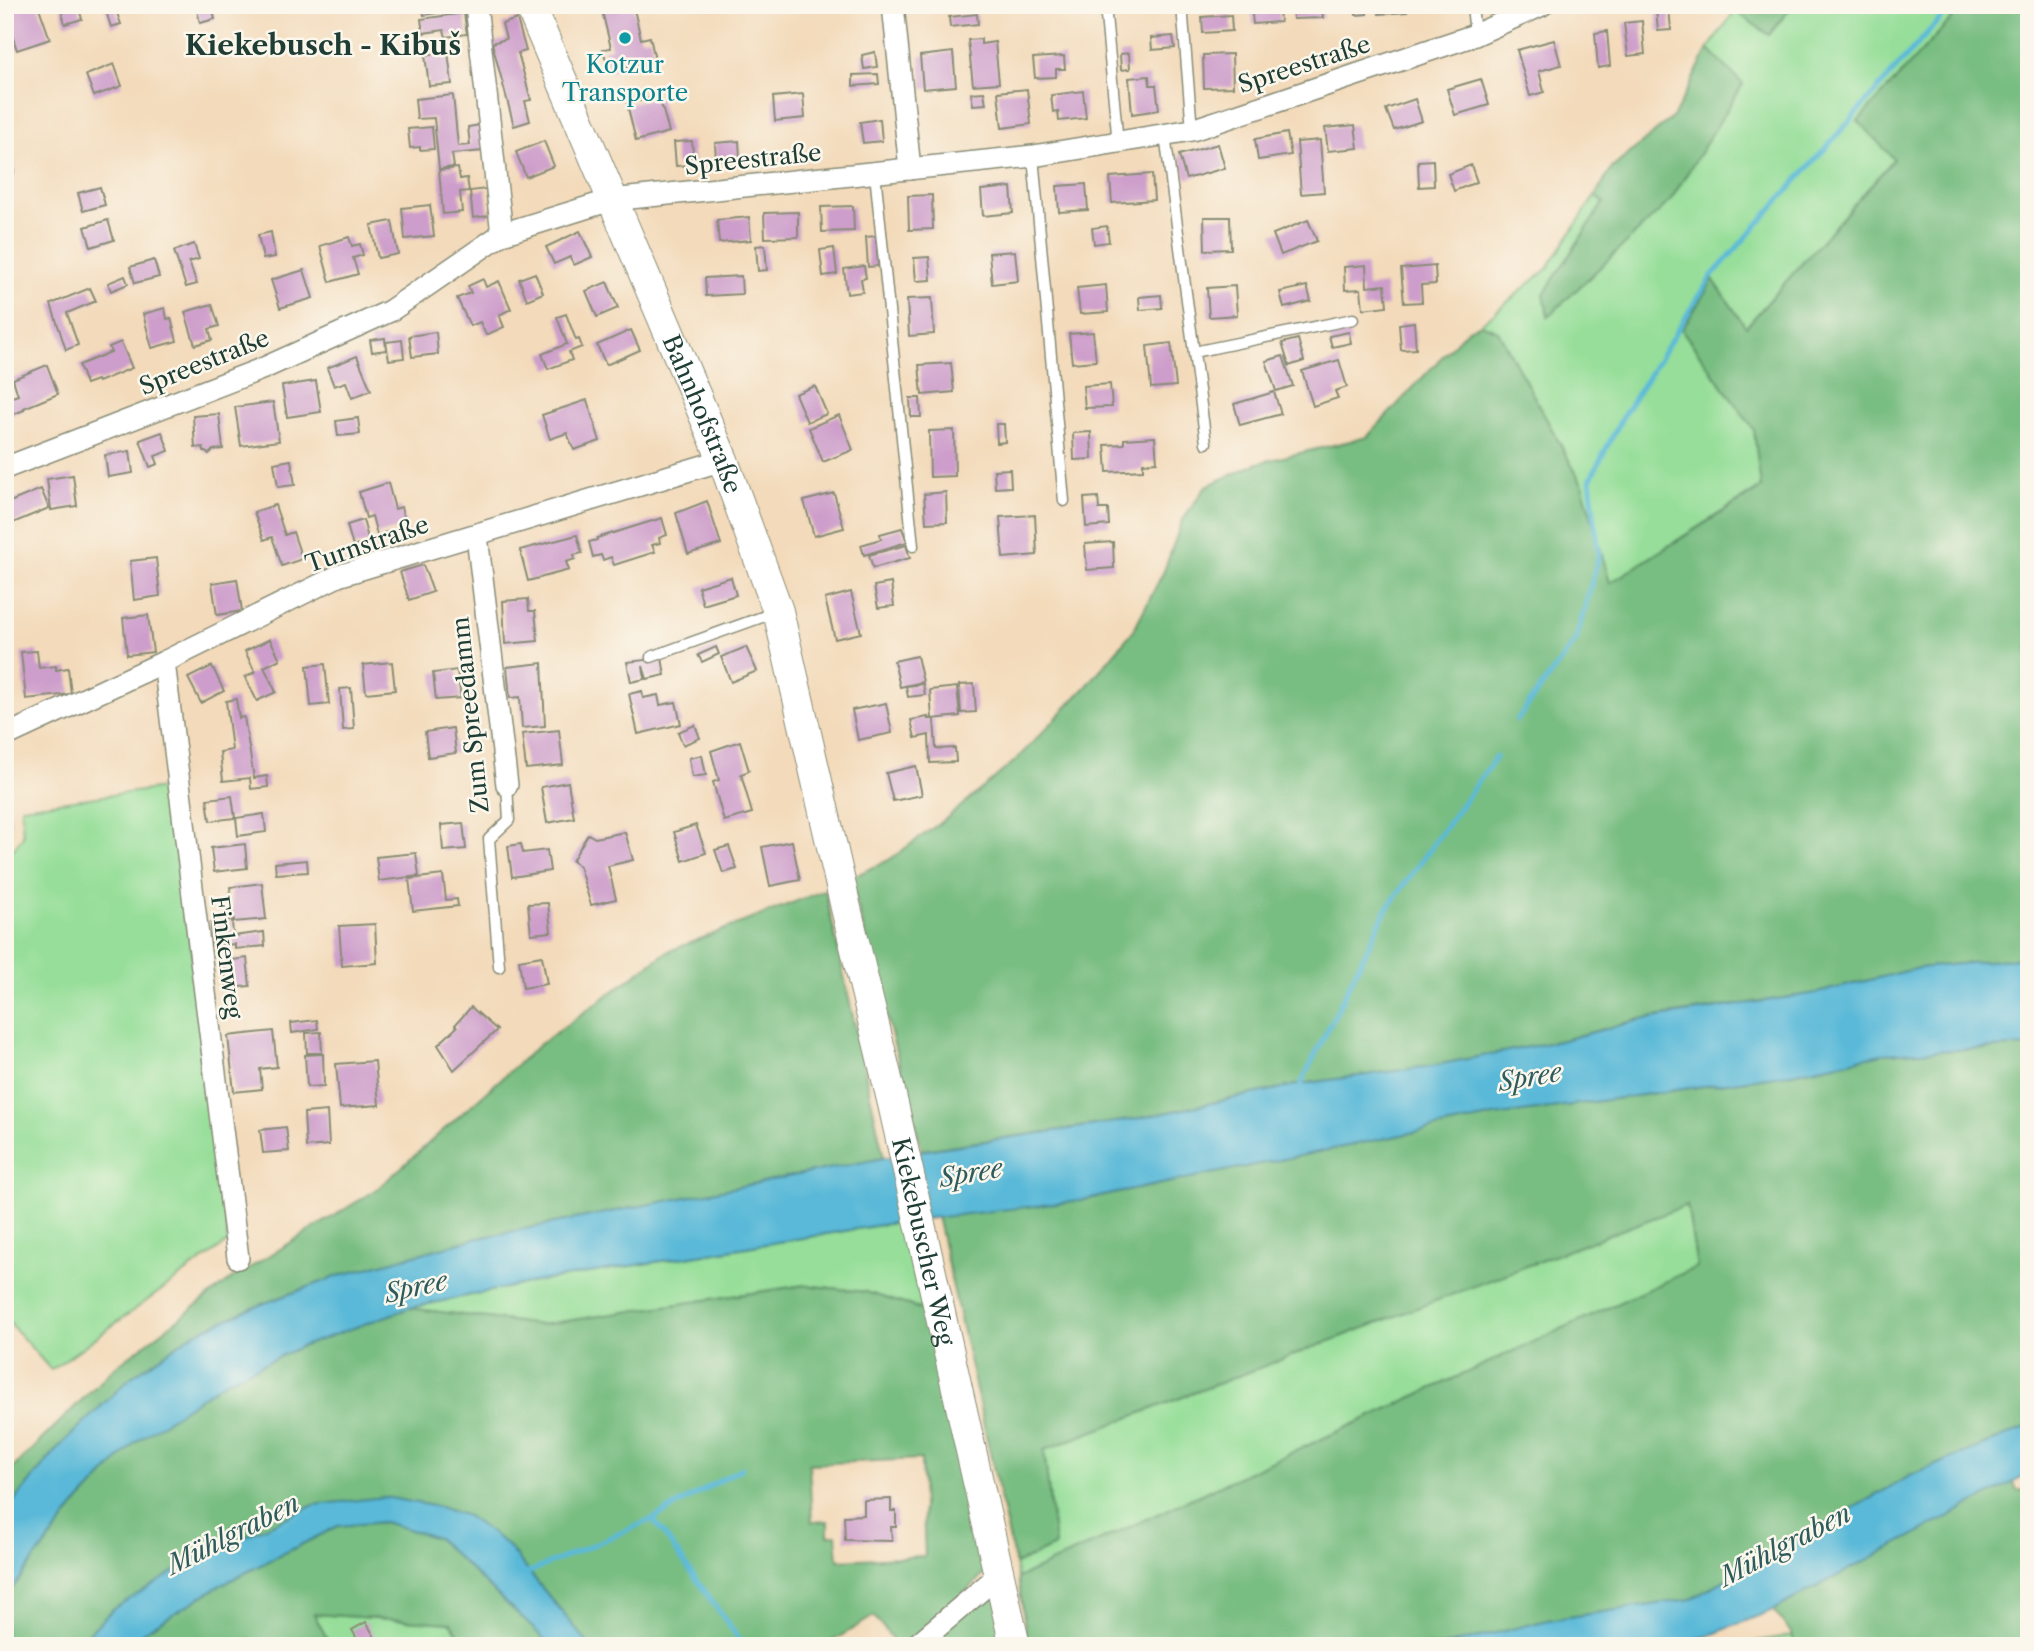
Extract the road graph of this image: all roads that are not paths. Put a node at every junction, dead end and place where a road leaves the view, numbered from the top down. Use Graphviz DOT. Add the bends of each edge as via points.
graph roads {
  1 [pos="476,5"];
  2 [pos="530,5"];
  3 [pos="893,5"];
  4 [pos="1105,5"];
  5 [pos="1182,5"];
  6 [pos="1472,5"];
  7 [pos="1542,5"];
  8 [pos="1475,35"];
  9 [pos="1192,130"];
  10 [pos="1165,135"];
  11 [pos="1118,144"];
  12 [pos="1033,156"];
  13 [pos="910,169"];
  14 [pos="875,173"];
  15 [pos="611,200"];
  16 [pos="502,234"];
  17 [pos="1353,319"];
  18 [pos="1194,352"];
  19 [pos="1206,443"];
  20 [pos="723,460"];
  21 [pos="5,468"];
  22 [pos="1064,501"];
  23 [pos="477,536"];
  24 [pos="913,546"];
  25 [pos="778,611"];
  26 [pos="651,657"];
  27 [pos="164,662"];
  28 [pos="5,736"];
  29 [pos="508,785"];
  30 [pos="830,837"];
  31 [pos="499,967"];
  32 [pos="238,1258"];
  33 [pos="999,1575"];
  34 [pos="915,1646"];
  35 [pos="1015,1646"];
  1 -- 16 [label="street"];
  2 -- 15 [label="main road, Bahnhofstraße"];
  3 -- 13 [label="street"];
  4 -- 11 [label="lane"];
  5 -- 9 [label="lane"];
  6 -- 8 [label="lane"];
  7 -- 8 [label="street, Spreestraße"];
  8 -- 9 [label="street, Spreestraße"];
  9 -- 10 [label="street, Spreestraße"];
  10 -- 11 [label="street, Spreestraße"];
  10 -- 18 [label="lane"];
  11 -- 12 [label="street, Spreestraße"];
  12 -- 13 [label="street, Spreestraße"];
  12 -- 22 [label="lane"];
  13 -- 14 [label="street, Spreestraße"];
  14 -- 15 [label="street, Spreestraße"];
  14 -- 24 [label="lane"];
  15 -- 16 [label="street, Spreestraße"];
  15 -- 20 [label="main road, Bahnhofstraße"];
  16 -- 21 [label="street, Spreestraße" via="390,311 264,368"];
  17 -- 18 [label="lane"];
  18 -- 19 [label="lane"];
  20 -- 23 [label="street, Turnstraße"];
  20 -- 25 [label="main road, Bahnhofstraße"];
  23 -- 27 [label="street, Turnstraße" via="338,576"];
  23 -- 29 [label="street, Zum Spreedamm"];
  25 -- 26 [label="lane"];
  25 -- 30 [label="main road, Bahnhofstraße"];
  27 -- 28 [label="street, Turnstraße"];
  27 -- 32 [label="street, Finkenweg"];
  29 -- 31 [label="lane, Zum Spreedamm" via="509,820 489,839"];
  30 -- 33 [label="main road, Kiekebuscher Weg"];
  33 -- 34 [label="street"];
  33 -- 35 [label="main road, Kiekebuscher Weg"];
}
